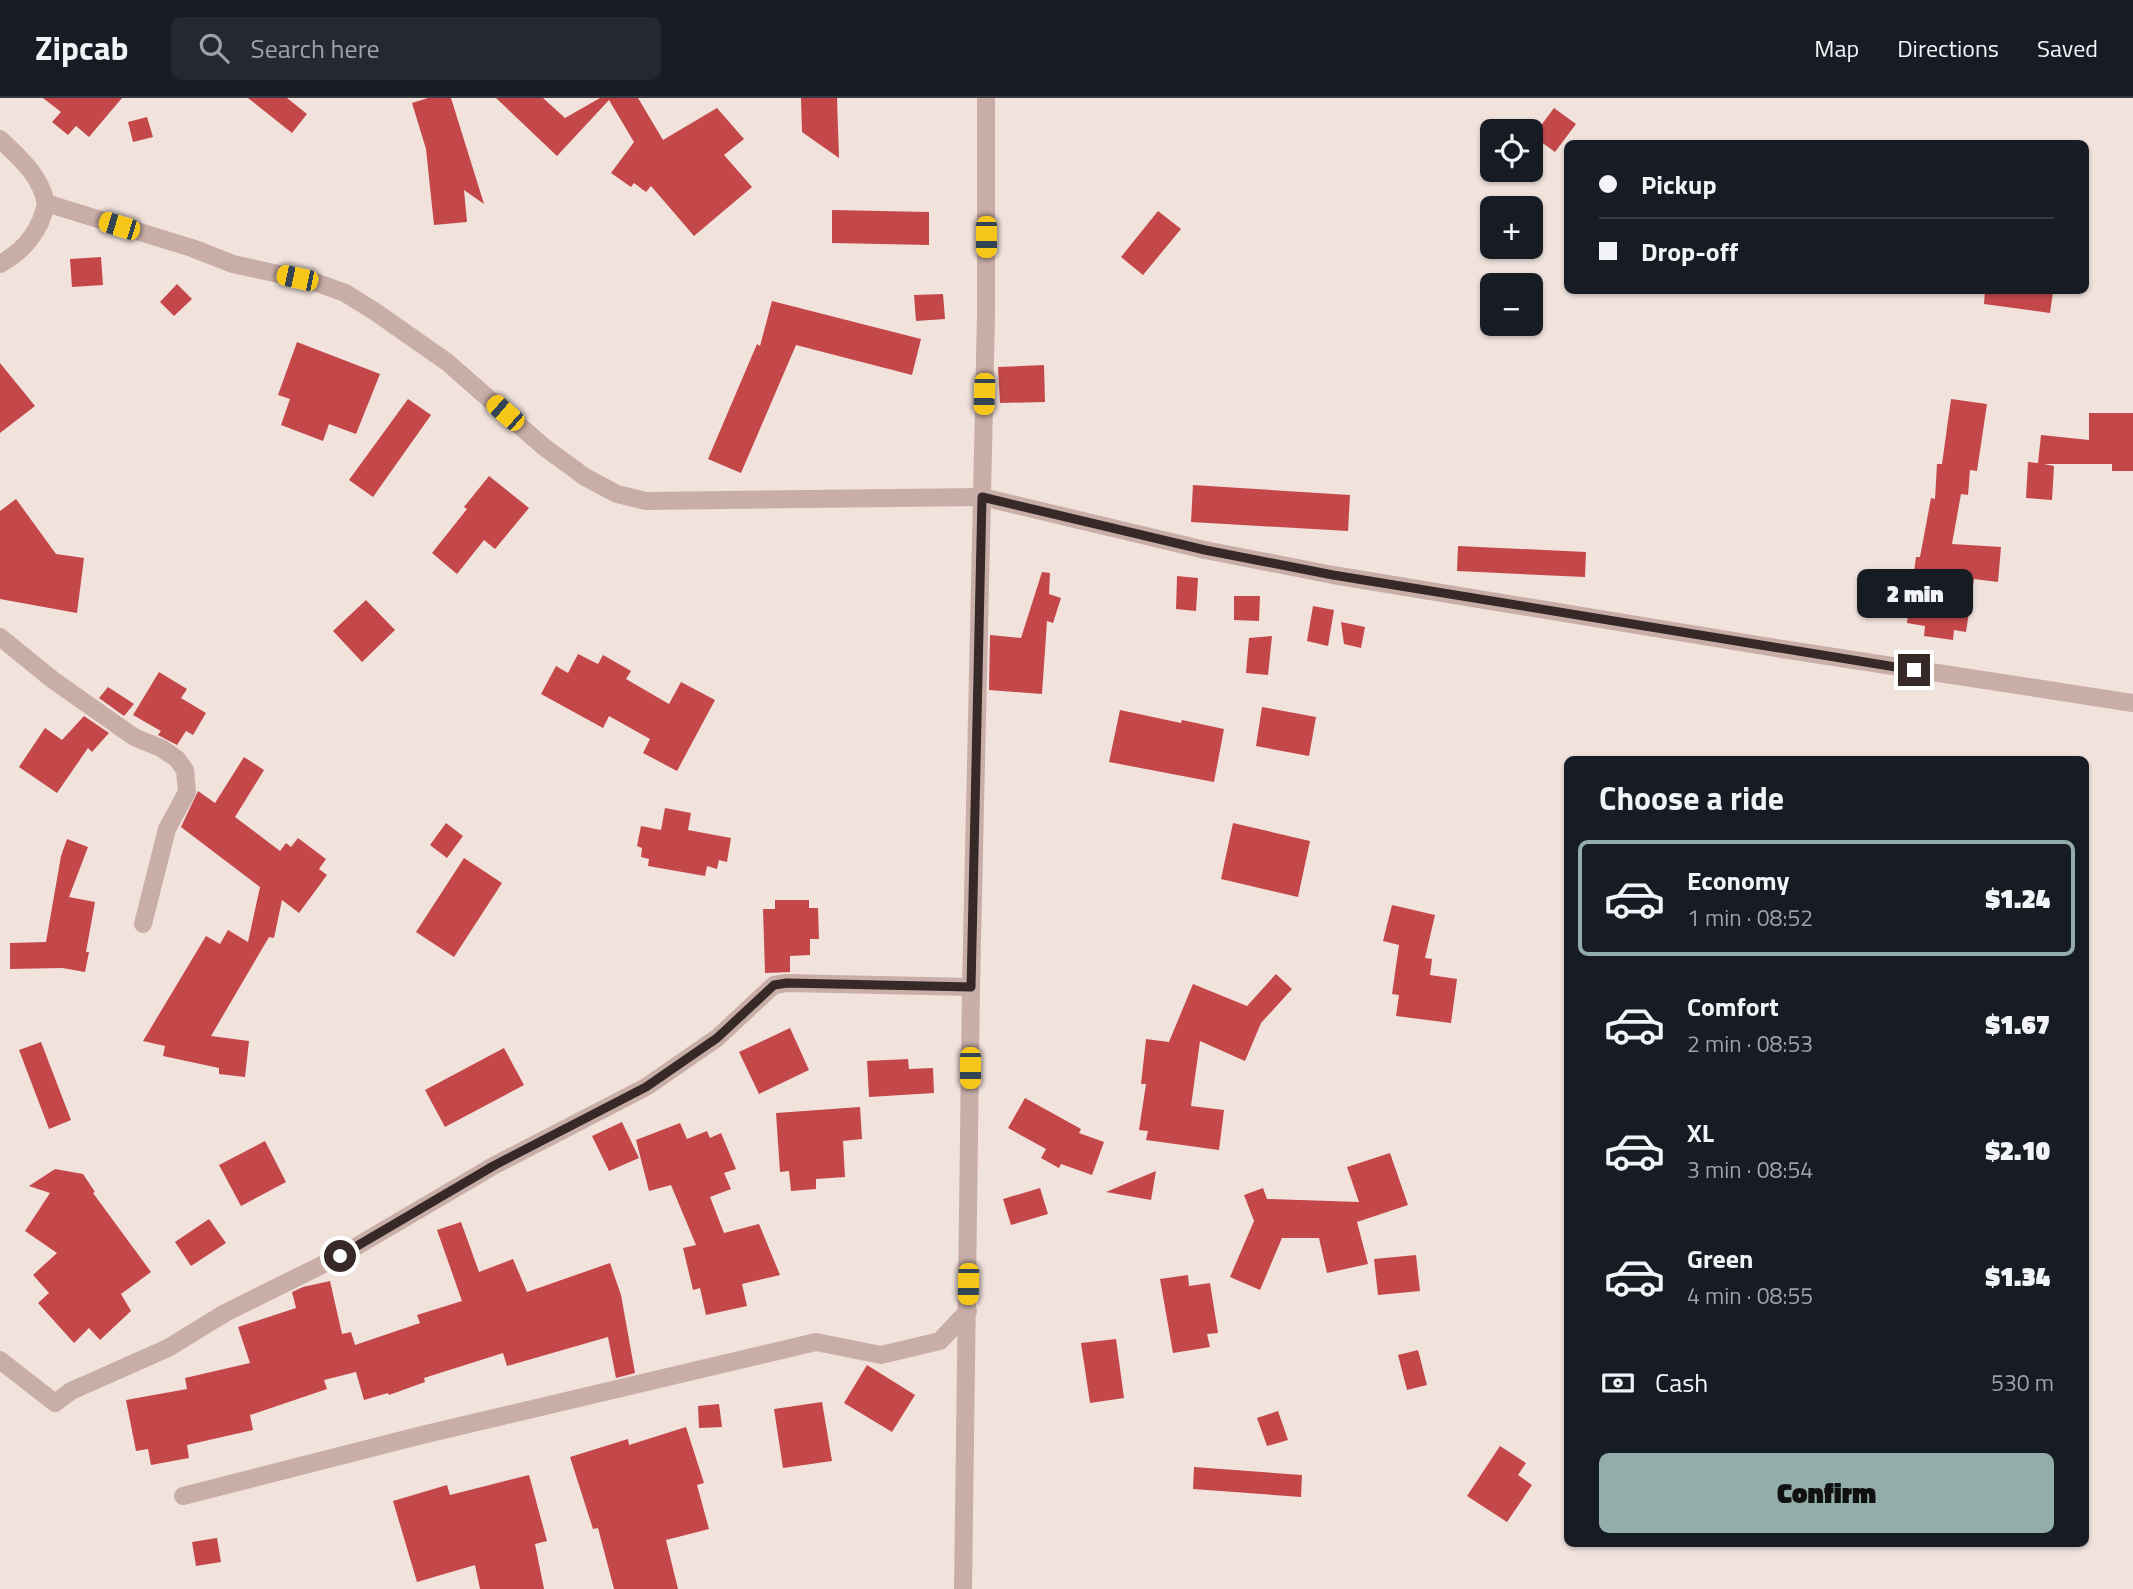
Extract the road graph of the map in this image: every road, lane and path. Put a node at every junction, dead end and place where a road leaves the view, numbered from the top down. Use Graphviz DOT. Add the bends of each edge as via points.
graph roads {
  1 [pos="986,98"];
  2 [pos="0,139"];
  3 [pos="46,203"];
  4 [pos="0,264"];
  5 [pos="982,497"];
  6 [pos="0,638"];
  7 [pos="2133,703"];
  8 [pos="144,924"];
  9 [pos="971,987"];
  10 [pos="968,1311"];
  11 [pos="0,1360"];
  12 [pos="183,1496"];
  13 [pos="963,1589"];
  1 -- 5 [label="street"];
  2 -- 3 [label="street" via="29,167 43,187"];
  3 -- 4 [label="street" via="43,221 33,235"];
  3 -- 5 [label="street" via="233,264 345,293 447,362 544,447 617,494 646,501"];
  5 -- 7 [label="street" via="1333,575"];
  5 -- 9 [label="street"];
  6 -- 8 [label="street" via="134,737 177,759 185,770 187,792 167,829"];
  9 -- 10 [label="street"];
  9 -- 11 [label="street" via="774,985 717,1038 646,1087 495,1165 340,1256 168,1348 71,1391 55,1404"];
  10 -- 12 [label="street" via="940,1341 928,1344 881,1355 816,1342"];
  10 -- 13 [label="street"];
}
